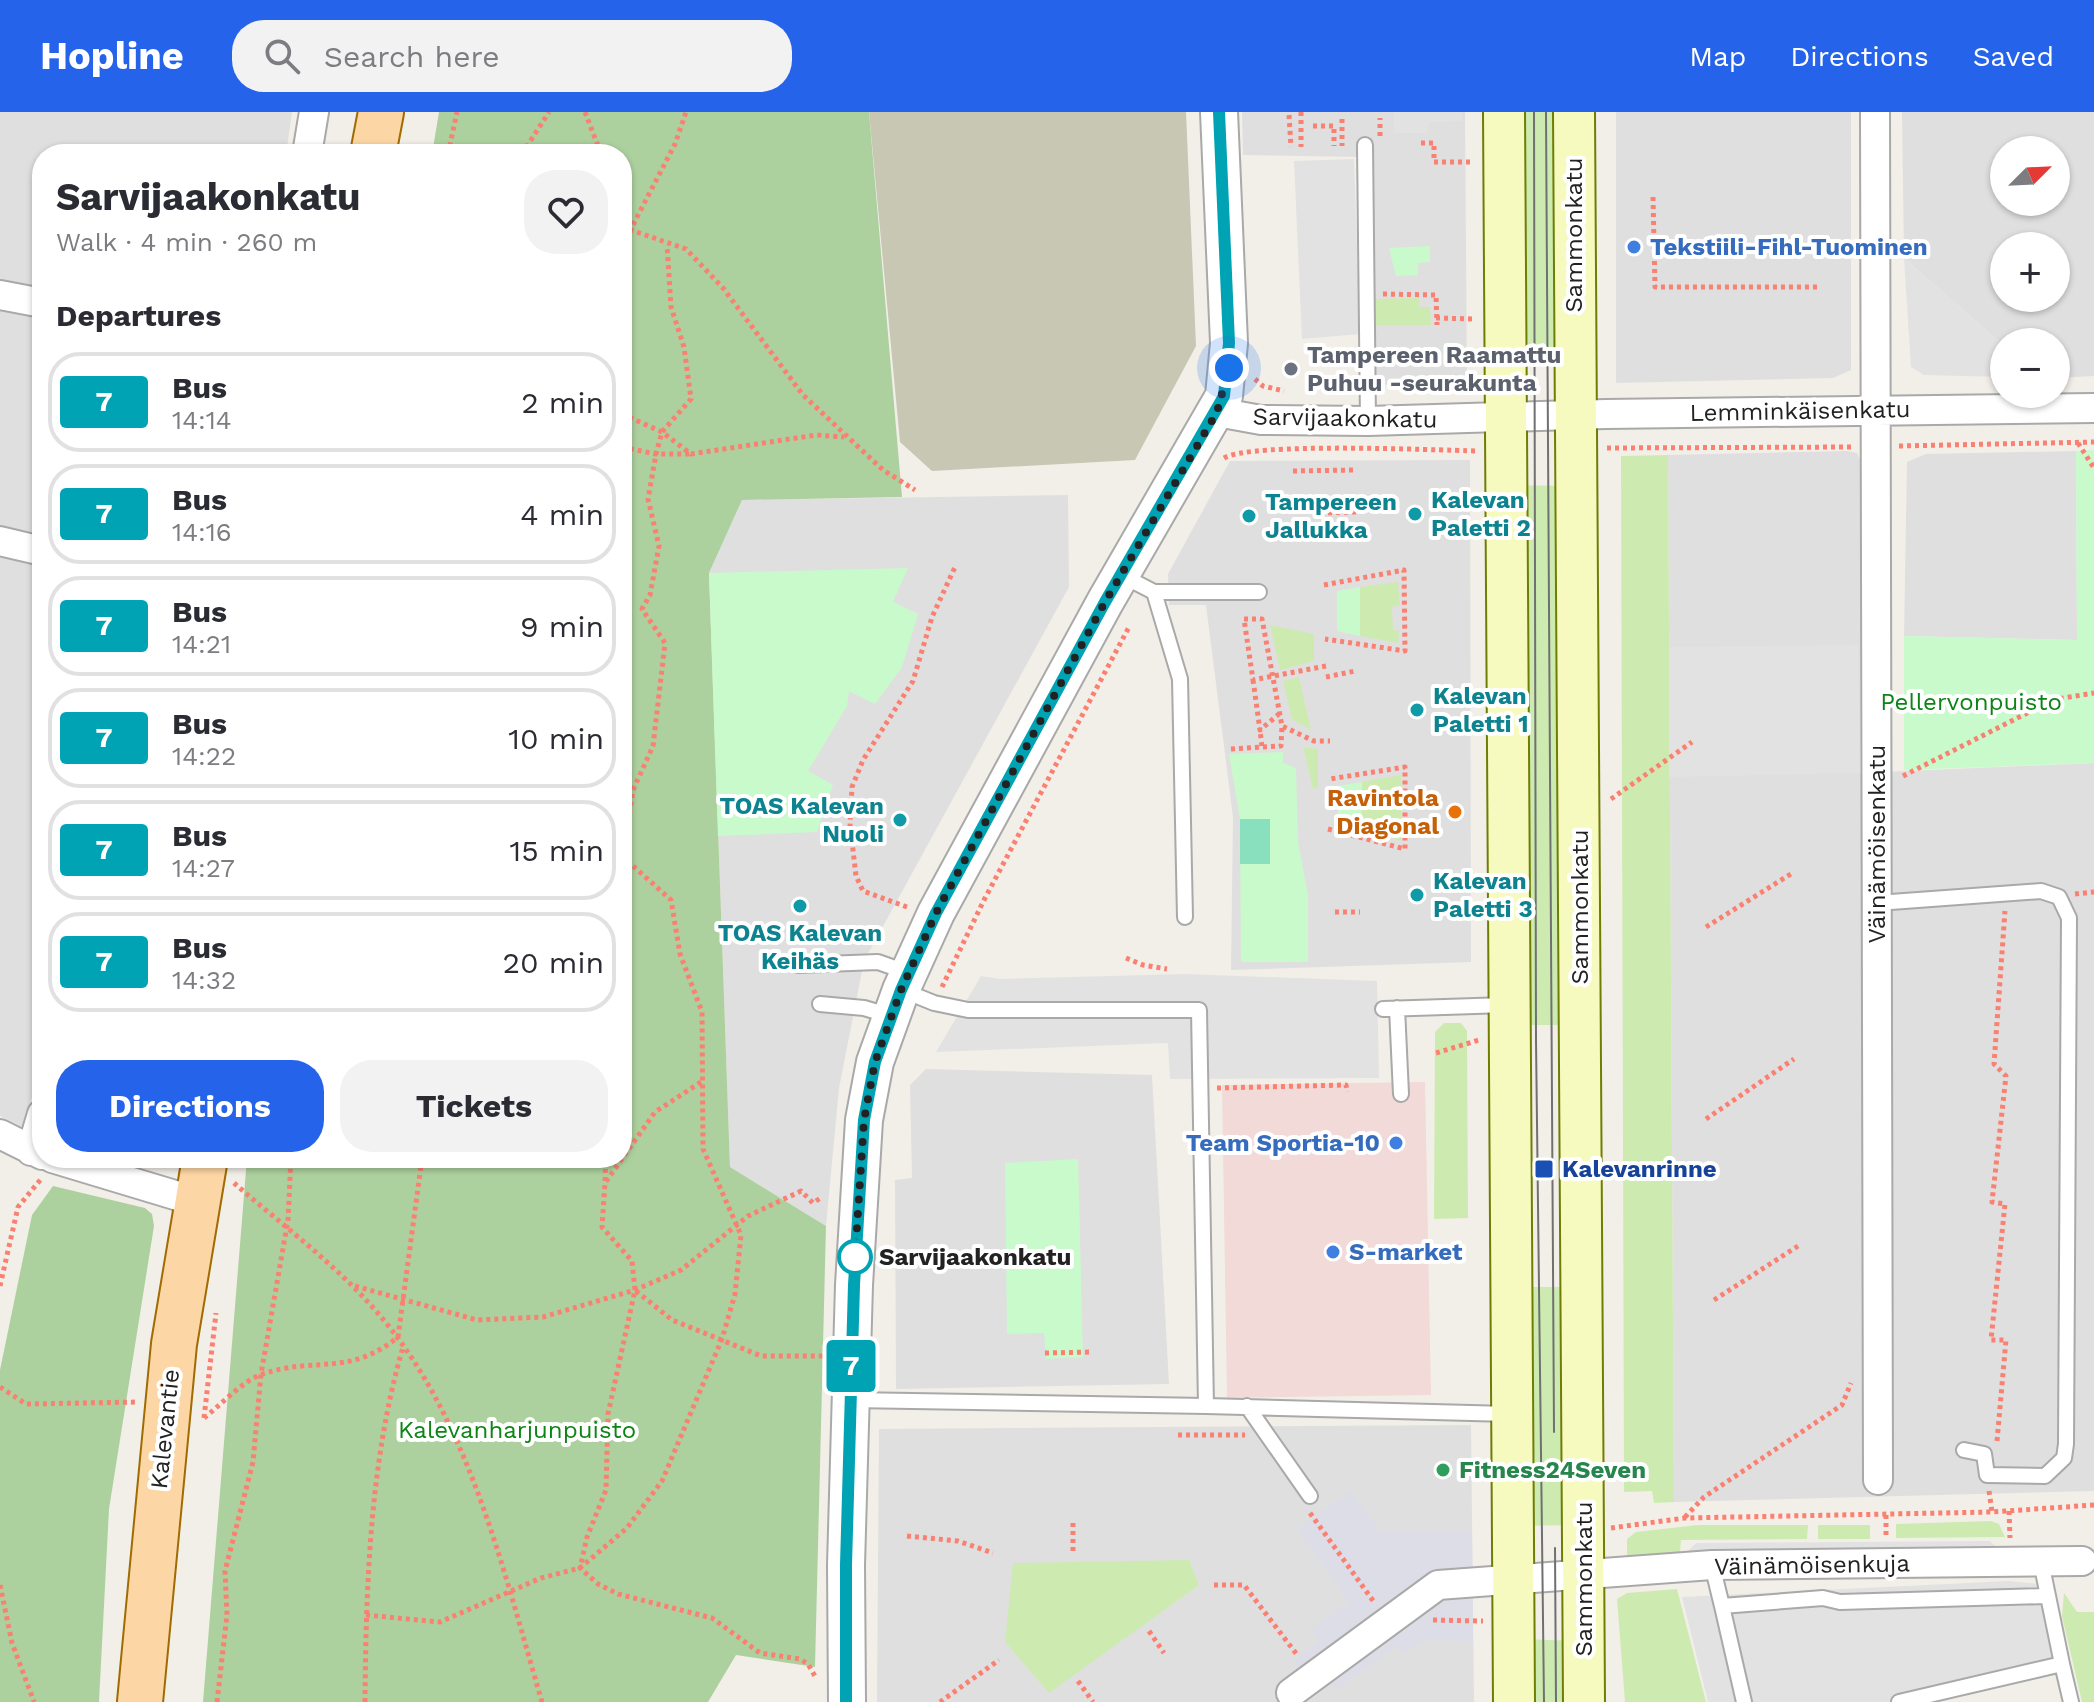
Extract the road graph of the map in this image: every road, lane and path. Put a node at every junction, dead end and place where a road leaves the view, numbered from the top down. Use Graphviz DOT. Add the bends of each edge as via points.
graph roads {
  1 [pos="314,112"];
  2 [pos="381,112"];
  3 [pos="457,112"];
  4 [pos="549,112"];
  5 [pos="585,112"];
  6 [pos="686,112"];
  7 [pos="1219,112"];
  8 [pos="1301,112"];
  9 [pos="1504,112"];
  10 [pos="1574,112"];
  11 [pos="1875,112"];
  12 [pos="1289,115"];
  13 [pos="1342,119"];
  14 [pos="1313,126"];
  15 [pos="1421,143"];
  16 [pos="309,144"];
  17 [pos="375,144"];
  18 [pos="450,144"];
  19 [pos="528,144"];
  20 [pos="597,144"];
  21 [pos="1365,145"];
  22 [pos="1334,146"];
  23 [pos="1342,146"];
  24 [pos="1291,147"];
  25 [pos="1301,147"];
  26 [pos="1475,162"];
  27 [pos="1653,197"];
  28 [pos="632,225"];
  29 [pos="632,230"];
  30 [pos="667,245"];
  31 [pos="1821,287"];
  32 [pos="1366,294"];
  33 [pos="0,295"];
  34 [pos="32,301"];
  35 [pos="1477,319"];
  36 [pos="1251,376"];
  37 [pos="1284,391"];
  38 [pos="2094,408"];
  39 [pos="1878,411"];
  40 [pos="1217,412"];
  41 [pos="1575,415"];
  42 [pos="632,418"];
  43 [pos="1506,419"];
  44 [pos="1368,421"];
  45 [pos="662,432"];
  46 [pos="846,438"];
  47 [pos="2094,442"];
  48 [pos="2078,443"];
  49 [pos="1879,446"];
  50 [pos="1606,448"];
  51 [pos="632,449"];
  52 [pos="1477,451"];
  53 [pos="656,454"];
  54 [pos="691,454"];
  55 [pos="2094,468"];
  56 [pos="1215,470"];
  57 [pos="1356,470"];
  58 [pos="1293,471"];
  59 [pos="915,490"];
  60 [pos="1356,512"];
  61 [pos="1320,513"];
  62 [pos="0,541"];
  63 [pos="32,549"];
  64 [pos="956,565"];
  65 [pos="1142,585"];
  66 [pos="1324,585"];
  67 [pos="1259,592"];
  68 [pos="1325,639"];
  69 [pos="1326,666"];
  70 [pos="1355,671"];
  71 [pos="1273,676"];
  72 [pos="1326,677"];
  73 [pos="1253,680"];
  74 [pos="2094,693"];
  75 [pos="2051,700"];
  76 [pos="1878,705"];
  77 [pos="1280,713"];
  78 [pos="1282,726"];
  79 [pos="1260,730"];
  80 [pos="1330,741"];
  81 [pos="1692,742"];
  82 [pos="1262,747"];
  83 [pos="1231,749"];
  84 [pos="1330,779"];
  85 [pos="1877,788"];
  86 [pos="632,796"];
  87 [pos="1607,801"];
  88 [pos="1328,829"];
  89 [pos="632,867"];
  90 [pos="1794,872"];
  91 [pos="2006,894"];
  92 [pos="1877,903"];
  93 [pos="908,907"];
  94 [pos="1335,912"];
  95 [pos="1360,912"];
  96 [pos="1185,917"];
  97 [pos="1706,927"];
  98 [pos="963,946"];
  99 [pos="1126,958"];
  100 [pos="798,965"];
  101 [pos="1167,969"];
  102 [pos="901,993"];
  103 [pos="820,1004"];
  104 [pos="1508,1005"];
  105 [pos="1480,1040"];
  106 [pos="1436,1053"];
  107 [pos="1794,1059"];
  108 [pos="701,1082"];
  109 [pos="1200,1089"];
  110 [pos="1347,1092"];
  111 [pos="1401,1094"];
  112 [pos="1706,1119"];
  113 [pos="0,1134"];
  114 [pos="632,1145"];
  115 [pos="32,1151"];
  116 [pos="40,1168"];
  117 [pos="120,1168"];
  118 [pos="290,1168"];
  119 [pos="421,1168"];
  120 [pos="606,1168"];
  121 [pos="616,1168"];
  122 [pos="211,1180"];
  123 [pos="605,1183"];
  124 [pos="822,1197"];
  125 [pos="737,1225"];
  126 [pos="0,1228"];
  127 [pos="287,1229"];
  128 [pos="10,1232"];
  129 [pos="1798,1246"];
  130 [pos="352,1285"];
  131 [pos="0,1286"];
  132 [pos="635,1290"];
  133 [pos="402,1300"];
  134 [pos="1714,1300"];
  135 [pos="217,1326"];
  136 [pos="398,1337"];
  137 [pos="722,1339"];
  138 [pos="403,1346"];
  139 [pos="1092,1352"];
  140 [pos="1045,1353"];
  141 [pos="830,1356"];
  142 [pos="261,1374"];
  143 [pos="1859,1374"];
  144 [pos="0,1387"];
  145 [pos="850,1400"];
  146 [pos="139,1402"];
  147 [pos="1206,1406"];
  148 [pos="1247,1406"];
  149 [pos="1511,1414"];
  150 [pos="1178,1435"];
  151 [pos="1256,1435"];
  152 [pos="1964,1450"];
  153 [pos="1986,1459"];
  154 [pos="1878,1480"];
  155 [pos="1308,1501"];
  156 [pos="2094,1505"];
  157 [pos="1685,1518"];
  158 [pos="1073,1523"];
  159 [pos="1613,1528"];
  160 [pos="907,1536"];
  161 [pos="1073,1551"];
  162 [pos="993,1553"];
  163 [pos="2088,1561"];
  164 [pos="2041,1562"];
  165 [pos="1712,1565"];
  166 [pos="580,1568"];
  167 [pos="1584,1576"];
  168 [pos="1528,1580"];
  169 [pos="0,1585"];
  170 [pos="1214,1585"];
  171 [pos="510,1592"];
  172 [pos="1386,1594"];
  173 [pos="2045,1596"];
  174 [pos="1374,1602"];
  175 [pos="1722,1606"];
  176 [pos="1368,1608"];
  177 [pos="366,1615"];
  178 [pos="1149,1631"];
  179 [pos="1311,1648"];
  180 [pos="1164,1653"];
  181 [pos="999,1660"];
  182 [pos="2062,1664"];
  183 [pos="1078,1681"];
  184 [pos="833,1692"];
  185 [pos="1291,1693"];
  186 [pos="34,1702"];
  187 [pos="140,1702"];
  188 [pos="217,1702"];
  189 [pos="365,1702"];
  190 [pos="542,1702"];
  191 [pos="940,1702"];
  192 [pos="1093,1702"];
  193 [pos="1514,1702"];
  194 [pos="1584,1702"];
  195 [pos="1744,1702"];
  196 [pos="1899,1702"];
  197 [pos="2071,1702"];
  1 -- 16 [label="street"];
  2 -- 17 [label="main road"];
  3 -- 18 [label="path"];
  4 -- 19 [label="path"];
  5 -- 20 [label="path"];
  6 -- 28 [label="path"];
  7 -- 40 [label="street" via="1229,343 1227,383"];
  8 -- 25 [label="path"];
  9 -- 43 [label="main road"];
  10 -- 41 [label="main road, Sammonkatu"];
  11 -- 39 [label="street, Väinämöisenkatu"];
  12 -- 24 [label="path"];
  13 -- 23 [label="path"];
  14 -- 22 [label="path" via="1334,126"];
  15 -- 26 [label="path" via="1434,143 1434,162"];
  21 -- 32 [label="lane"];
  27 -- 31 [label="path" via="1655,287"];
  29 -- 30 [label="path"];
  30 -- 45 [label="path" via="671,307 684,347 691,399"];
  30 -- 46 [label="path" via="686,249 705,267 803,395"];
  32 -- 35 [label="path" via="1436,295 1436,322"];
  32 -- 44 [label="lane"];
  33 -- 34 [label="street"];
  36 -- 37 [label="path" via="1263,386"];
  38 -- 39 [label="street, Lemminkäisenkatu"];
  39 -- 41 [label="street, Lemminkäisenkatu"];
  39 -- 49 [label="street, Väinämöisenkatu"];
  40 -- 44 [label="street, Sarvijaakonkatu" via="1261,420"];
  40 -- 65 [label="street, Sarvijaakonkatu"];
  41 -- 43 [label="street, Lemminkäisenkatu"];
  41 -- 167 [label="main road, Sammonkatu"];
  42 -- 45 [label="path"];
  43 -- 44 [label="street, Sarvijaakonkatu"];
  43 -- 104 [label="main road"];
  45 -- 53 [label="path"];
  45 -- 54 [label="path"];
  46 -- 54 [label="path" via="816,435"];
  46 -- 59 [label="path"];
  47 -- 48 [label="path"];
  48 -- 49 [label="path"];
  48 -- 55 [label="path"];
  49 -- 50 [label="path"];
  49 -- 76 [label="street, Väinämöisenkatu"];
  51 -- 53 [label="path"];
  52 -- 56 [label="path" via="1237,452 1222,459"];
  53 -- 54 [label="path"];
  53 -- 86 [label="path" via="648,499 659,546 650,595 642,609 665,643 653,746"];
  57 -- 58 [label="path"];
  60 -- 61 [label="path"];
  62 -- 63 [label="street"];
  64 -- 93 [label="path" via="932,617 913,681 852,787 850,824 856,876 863,891"];
  65 -- 67 [label="lane"];
  65 -- 96 [label="lane" via="1180,679"];
  65 -- 98 [label="path"];
  65 -- 102 [label="street, Sarvijaakonkatu" via="936,913"];
  66 -- 68 [label="path" via="1404,570 1405,651"];
  69 -- 71 [label="path"];
  70 -- 72 [label="path"];
  71 -- 73 [label="path"];
  71 -- 73 [label="path" via="1262,619 1244,619"];
  71 -- 77 [label="path"];
  73 -- 79 [label="path"];
  74 -- 75 [label="path"];
  75 -- 76 [label="path"];
  75 -- 85 [label="path"];
  76 -- 85 [label="street, Väinämöisenkatu"];
  77 -- 78 [label="path"];
  77 -- 79 [label="path"];
  78 -- 80 [label="path" via="1314,741"];
  78 -- 82 [label="path" via="1281,746"];
  79 -- 82 [label="path"];
  81 -- 87 [label="path"];
  82 -- 83 [label="path"];
  84 -- 88 [label="path" via="1405,767 1405,849"];
  85 -- 92 [label="street, Väinämöisenkatu"];
  89 -- 108 [label="path" via="671,900 680,954 702,1012"];
  90 -- 97 [label="path"];
  91 -- 92 [label="lane"];
  91 -- 153 [label="path" via="1994,1064 2006,1076 1992,1202 2005,1204 1991,1340 2006,1340 1997,1442"];
  91 -- 153 [label="lane" via="2052,893 2069,918 2069,1395 2064,1458 2051,1474 1987,1475"];
  92 -- 154 [label="street, Väinämöisenkatu"];
  94 -- 95 [label="path"];
  99 -- 101 [label="path"];
  100 -- 102 [label="lane" via="878,962"];
  102 -- 103 [label="lane" via="864,1008"];
  102 -- 109 [label="lane" via="968,1010 1199,1010"];
  102 -- 145 [label="street, Sarvijaakonkatu" via="875,1062 864,1120"];
  104 -- 111 [label="lane" via="1390,1009"];
  104 -- 149 [label="main road"];
  105 -- 106 [label="path"];
  107 -- 112 [label="path"];
  108 -- 114 [label="path" via="655,1112"];
  108 -- 125 [label="path" via="703,1149"];
  109 -- 110 [label="path" via="1346,1085"];
  109 -- 147 [label="lane"];
  113 -- 115 [label="street"];
  116 -- 128 [label="path"];
  117 -- 122 [label="street"];
  118 -- 127 [label="path"];
  119 -- 133 [label="path"];
  120 -- 123 [label="path"];
  121 -- 123 [label="path"];
  122 -- 127 [label="path"];
  122 -- 187 [label="main road, Kalevantie" via="171,1369"];
  123 -- 132 [label="path" via="602,1227 632,1261"];
  124 -- 125 [label="path" via="813,1203 801,1191"];
  125 -- 132 [label="path" via="681,1270"];
  125 -- 137 [label="path" via="741,1235 735,1294"];
  126 -- 128 [label="path"];
  127 -- 130 [label="path"];
  127 -- 142 [label="path"];
  128 -- 131 [label="path"];
  129 -- 134 [label="path"];
  130 -- 133 [label="path"];
  130 -- 136 [label="path"];
  132 -- 133 [label="path" via="543,1317 477,1320"];
  132 -- 137 [label="path" via="672,1320"];
  132 -- 166 [label="path" via="608,1414 606,1490"];
  133 -- 136 [label="path"];
  135 -- 142 [label="path" via="204,1418"];
  136 -- 138 [label="path"];
  136 -- 142 [label="path" via="377,1354 353,1362"];
  137 -- 141 [label="path" via="761,1356"];
  137 -- 166 [label="path" via="662,1481 627,1528"];
  138 -- 171 [label="path" via="440,1410 481,1500"];
  138 -- 177 [label="path" via="382,1443"];
  139 -- 140 [label="path"];
  142 -- 188 [label="path" via="253,1462 225,1571 227,1615"];
  143 -- 157 [label="path" via="1842,1405 1704,1497"];
  144 -- 146 [label="path" via="26,1404"];
  145 -- 147 [label="lane"];
  145 -- 184 [label="street, Sarvijaakonkatu"];
  147 -- 148 [label="lane"];
  148 -- 149 [label="lane"];
  148 -- 155 [label="lane"];
  149 -- 168 [label="main road"];
  150 -- 151 [label="path"];
  152 -- 153 [label="lane"];
  155 -- 174 [label="path"];
  156 -- 157 [label="path"];
  157 -- 159 [label="path"];
  158 -- 161 [label="path"];
  160 -- 162 [label="path" via="958,1541"];
  163 -- 164 [label="street, Väinämöisenkuja"];
  164 -- 165 [label="street, Väinämöisenkuja"];
  164 -- 173 [label="lane"];
  165 -- 167 [label="street, Väinämöisenkuja"];
  165 -- 175 [label="lane"];
  166 -- 171 [label="path"];
  166 -- 184 [label="path" via="618,1594 712,1618 760,1653 800,1659"];
  167 -- 168 [label="street, Väinämöisenkuja"];
  167 -- 194 [label="main road, Sammonkatu"];
  168 -- 185 [label="street, Väinämöisenkuja" via="1438,1585"];
  168 -- 193 [label="main road"];
  169 -- 186 [label="path" via="12,1643"];
  170 -- 179 [label="path" via="1244,1585 1298,1656"];
  171 -- 177 [label="path" via="440,1622"];
  171 -- 190 [label="path"];
  172 -- 174 [label="path"];
  173 -- 175 [label="lane" via="1840,1602 1823,1598"];
  173 -- 182 [label="lane"];
  174 -- 176 [label="path"];
  175 -- 195 [label="lane"];
  177 -- 189 [label="path"];
  178 -- 180 [label="path"];
  181 -- 191 [label="path"];
  182 -- 196 [label="lane"];
  182 -- 197 [label="lane"];
  183 -- 192 [label="path"];
}
